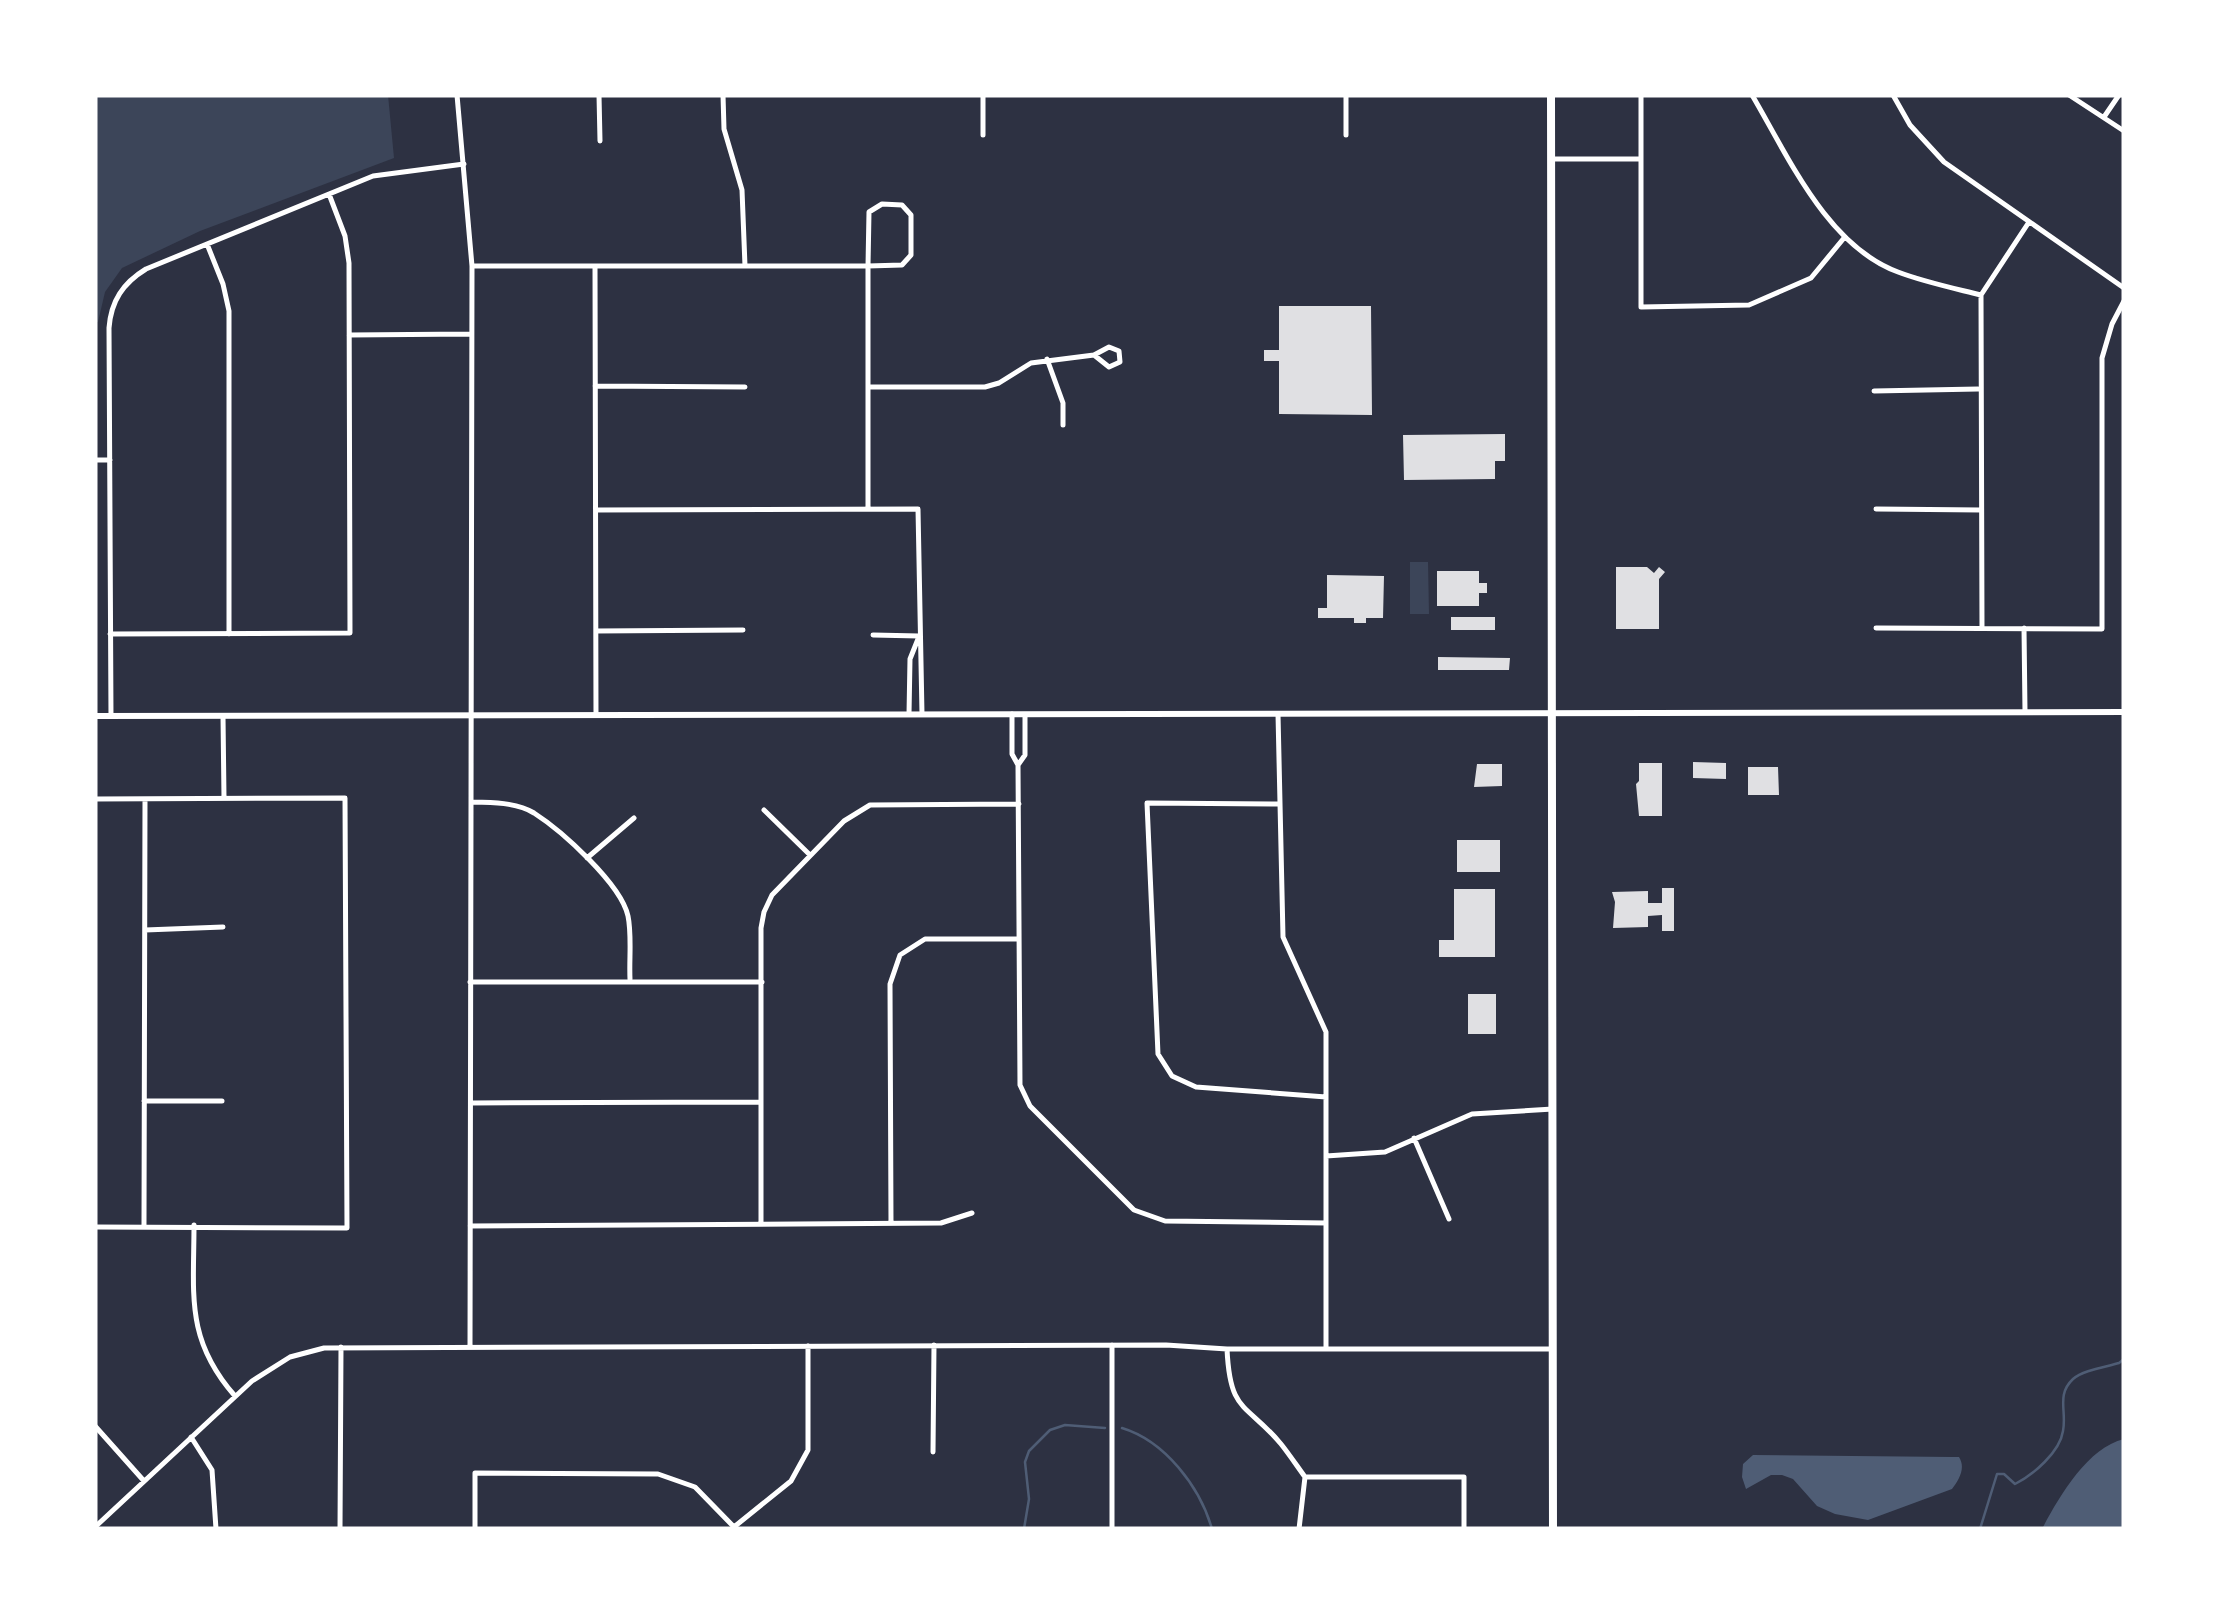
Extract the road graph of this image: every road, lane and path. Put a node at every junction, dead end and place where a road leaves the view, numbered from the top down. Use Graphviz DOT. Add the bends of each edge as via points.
graph roads {
  1 [pos="457,95"];
  2 [pos="599,95"];
  3 [pos="722,95"];
  4 [pos="983,95"];
  5 [pos="1346,95"];
  6 [pos="1551,95"];
  7 [pos="1641,95"];
  8 [pos="1752,95"];
  9 [pos="1893,95"];
  10 [pos="2068,95"];
  11 [pos="2119,95"];
  12 [pos="2104,117"];
  13 [pos="2124,131"];
  14 [pos="983,135"];
  15 [pos="1346,135"];
  16 [pos="600,141"];
  17 [pos="1551,159"];
  18 [pos="1641,160"];
  19 [pos="464,164"];
  20 [pos="328,194"];
  21 [pos="2029,222"];
  22 [pos="1844,238"];
  23 [pos="206,244"];
  24 [pos="472,266"];
  25 [pos="596,266"];
  26 [pos="745,266"];
  27 [pos="868,266"];
  28 [pos="2124,288"];
  29 [pos="1981,295"];
  30 [pos="2124,301"];
  31 [pos="350,334"];
  32 [pos="472,334"];
  33 [pos="1094,356"];
  34 [pos="1047,358"];
  35 [pos="596,386"];
  36 [pos="745,387"];
  37 [pos="869,387"];
  38 [pos="1978,389"];
  39 [pos="1874,391"];
  40 [pos="1063,425"];
  41 [pos="95,460"];
  42 [pos="110,460"];
  43 [pos="868,509"];
  44 [pos="1876,509"];
  45 [pos="596,510"];
  46 [pos="1981,510"];
  47 [pos="1876,628"];
  48 [pos="1982,628"];
  49 [pos="2024,628"];
  50 [pos="743,630"];
  51 [pos="596,631"];
  52 [pos="110,634"];
  53 [pos="229,634"];
  54 [pos="873,635"];
  55 [pos="919,636"];
  56 [pos="2024,712"];
  57 [pos="2124,712"];
  58 [pos="1552,713"];
  59 [pos="910,714"];
  60 [pos="922,714"];
  61 [pos="1012,714"];
  62 [pos="1026,714"];
  63 [pos="1278,714"];
  64 [pos="596,715"];
  65 [pos="95,716"];
  66 [pos="111,716"];
  67 [pos="223,716"];
  68 [pos="473,716"];
  69 [pos="1018,765"];
  70 [pos="95,799"];
  71 [pos="145,799"];
  72 [pos="224,799"];
  73 [pos="473,802"];
  74 [pos="1019,804"];
  75 [pos="1279,804"];
  76 [pos="764,810"];
  77 [pos="634,818"];
  78 [pos="810,855"];
  79 [pos="588,858"];
  80 [pos="223,926"];
  81 [pos="145,930"];
  82 [pos="1018,939"];
  83 [pos="630,980"];
  84 [pos="470,982"];
  85 [pos="762,982"];
  86 [pos="1326,1097"];
  87 [pos="144,1101"];
  88 [pos="222,1101"];
  89 [pos="760,1102"];
  90 [pos="471,1103"];
  91 [pos="1553,1110"];
  92 [pos="1414,1138"];
  93 [pos="1326,1156"];
  94 [pos="972,1214"];
  95 [pos="1449,1219"];
  96 [pos="760,1222"];
  97 [pos="891,1223"];
  98 [pos="1326,1223"];
  99 [pos="194,1225"];
  100 [pos="470,1226"];
  101 [pos="95,1227"];
  102 [pos="144,1227"];
  103 [pos="934,1345"];
  104 [pos="1112,1345"];
  105 [pos="470,1346"];
  106 [pos="808,1346"];
  107 [pos="341,1347"];
  108 [pos="1227,1349"];
  109 [pos="1326,1349"];
  110 [pos="1553,1349"];
  111 [pos="235,1396"];
  112 [pos="95,1426"];
  113 [pos="191,1438"];
  114 [pos="933,1452"];
  115 [pos="1305,1477"];
  116 [pos="144,1482"];
  117 [pos="95,1527"];
  118 [pos="733,1528"];
  119 [pos="216,1529"];
  120 [pos="340,1529"];
  121 [pos="475,1529"];
  122 [pos="1112,1529"];
  123 [pos="1299,1529"];
  124 [pos="1464,1529"];
  125 [pos="1553,1529"];
  1 -- 19 [label="street"];
  2 -- 16 [label="street"];
  3 -- 26 [label="street" via="724,130 742,190"];
  4 -- 14 [label="street"];
  5 -- 15 [label="street"];
  6 -- 17 [label="main road"];
  7 -- 18 [label="street"];
  8 -- 22 [label="street"];
  9 -- 21 [label="street" via="1944,162"];
  10 -- 12 [label="street"];
  11 -- 12 [label="street"];
  12 -- 13 [label="street"];
  17 -- 18 [label="street"];
  17 -- 58 [label="main road"];
  18 -- 22 [label="street" via="1642,308 1749,305 1811,278"];
  19 -- 20 [label="street" via="385,172"];
  19 -- 24 [label="street"];
  20 -- 23 [label="street"];
  20 -- 31 [label="street" via="347,247"];
  21 -- 28 [label="street"];
  21 -- 29 [label="street"];
  22 -- 29 [label="street" via="1894,271"];
  23 -- 42 [label="street" via="146,269 120,291 110,316"];
  23 -- 53 [label="street" via="229,310"];
  24 -- 25 [label="street"];
  24 -- 32 [label="street"];
  25 -- 26 [label="street"];
  25 -- 35 [label="street"];
  26 -- 27 [label="street"];
  27 -- 27 [label="street" via="902,265 911,255 911,215 902,204 869,212"];
  27 -- 37 [label="street"];
  29 -- 38 [label="street"];
  30 -- 49 [label="street" via="2102,358 2102,628"];
  31 -- 32 [label="street"];
  31 -- 53 [label="street" via="350,633"];
  32 -- 68 [label="street"];
  33 -- 33 [label="street" via="1114,346 1120,362 1109,367"];
  33 -- 34 [label="street"];
  34 -- 37 [label="street" via="985,387"];
  34 -- 40 [label="street" via="1063,403"];
  35 -- 36 [label="street"];
  35 -- 45 [label="street"];
  37 -- 43 [label="street"];
  38 -- 39 [label="street"];
  38 -- 46 [label="street"];
  41 -- 42 [label="street"];
  42 -- 52 [label="street"];
  43 -- 45 [label="street"];
  43 -- 55 [label="street" via="918,509"];
  44 -- 46 [label="street"];
  45 -- 51 [label="street"];
  46 -- 48 [label="street"];
  47 -- 48 [label="street"];
  48 -- 49 [label="street"];
  49 -- 56 [label="street"];
  50 -- 51 [label="street"];
  51 -- 64 [label="street"];
  52 -- 53 [label="street"];
  52 -- 66 [label="street"];
  54 -- 55 [label="street"];
  55 -- 59 [label="street" via="910,660"];
  55 -- 60 [label="street"];
  56 -- 57 [label="main road"];
  56 -- 58 [label="main road"];
  58 -- 63 [label="main road"];
  58 -- 91 [label="main road"];
  59 -- 60 [label="main road"];
  59 -- 64 [label="main road"];
  60 -- 61 [label="main road"];
  61 -- 62 [label="main road"];
  61 -- 69 [label="street"];
  62 -- 63 [label="main road"];
  62 -- 69 [label="street" via="1025,756"];
  63 -- 75 [label="street"];
  64 -- 68 [label="main road"];
  65 -- 66 [label="main road"];
  66 -- 67 [label="main road"];
  67 -- 68 [label="main road"];
  67 -- 72 [label="street"];
  68 -- 73 [label="street"];
  69 -- 74 [label="street"];
  70 -- 71 [label="street"];
  71 -- 72 [label="street"];
  71 -- 81 [label="street"];
  72 -- 99 [label="street" via="345,798 347,1228"];
  73 -- 79 [label="street" via="533,812"];
  73 -- 84 [label="street"];
  74 -- 78 [label="street" via="870,805"];
  74 -- 82 [label="street"];
  75 -- 86 [label="street" via="1283,937 1326,1032"];
  75 -- 86 [label="street" via="1147,803 1158,1054 1172,1076 1196,1087"];
  76 -- 78 [label="street"];
  77 -- 79 [label="street"];
  78 -- 85 [label="street" via="764,912"];
  79 -- 83 [label="street" via="628,915"];
  80 -- 81 [label="street"];
  81 -- 87 [label="street"];
  82 -- 97 [label="street" via="925,939 900,955 890,984"];
  82 -- 98 [label="street" via="1020,1085 1030,1106 1134,1210 1165,1221"];
  83 -- 84 [label="street"];
  83 -- 85 [label="street"];
  84 -- 90 [label="street"];
  85 -- 89 [label="street"];
  86 -- 93 [label="street"];
  87 -- 88 [label="street"];
  87 -- 102 [label="street"];
  89 -- 90 [label="street"];
  89 -- 96 [label="street"];
  90 -- 100 [label="street"];
  91 -- 92 [label="street" via="1472,1114"];
  91 -- 110 [label="main road"];
  92 -- 93 [label="street" via="1385,1152"];
  92 -- 95 [label="street"];
  93 -- 98 [label="street"];
  94 -- 97 [label="street" via="941,1223"];
  96 -- 97 [label="street"];
  96 -- 100 [label="street"];
  98 -- 109 [label="street"];
  99 -- 102 [label="street"];
  99 -- 111 [label="street" via="199,1338"];
  100 -- 105 [label="street"];
  101 -- 102 [label="street"];
  103 -- 104 [label="street"];
  103 -- 106 [label="street"];
  103 -- 114 [label="street"];
  104 -- 108 [label="street"];
  104 -- 122 [label="street"];
  105 -- 106 [label="street"];
  105 -- 107 [label="street"];
  106 -- 118 [label="street" via="808,1450 791,1482"];
  107 -- 111 [label="street" via="290,1357"];
  107 -- 120 [label="street"];
  108 -- 109 [label="street"];
  108 -- 115 [label="street" via="1242,1409 1279,1441"];
  109 -- 110 [label="street"];
  110 -- 125 [label="main road"];
  111 -- 113 [label="street"];
  112 -- 116 [label="street"];
  113 -- 116 [label="street"];
  113 -- 119 [label="street" via="212,1470"];
  115 -- 123 [label="street"];
  115 -- 124 [label="street" via="1464,1476"];
  116 -- 117 [label="street"];
  118 -- 121 [label="street" via="695,1487 658,1474 475,1473"];
}
